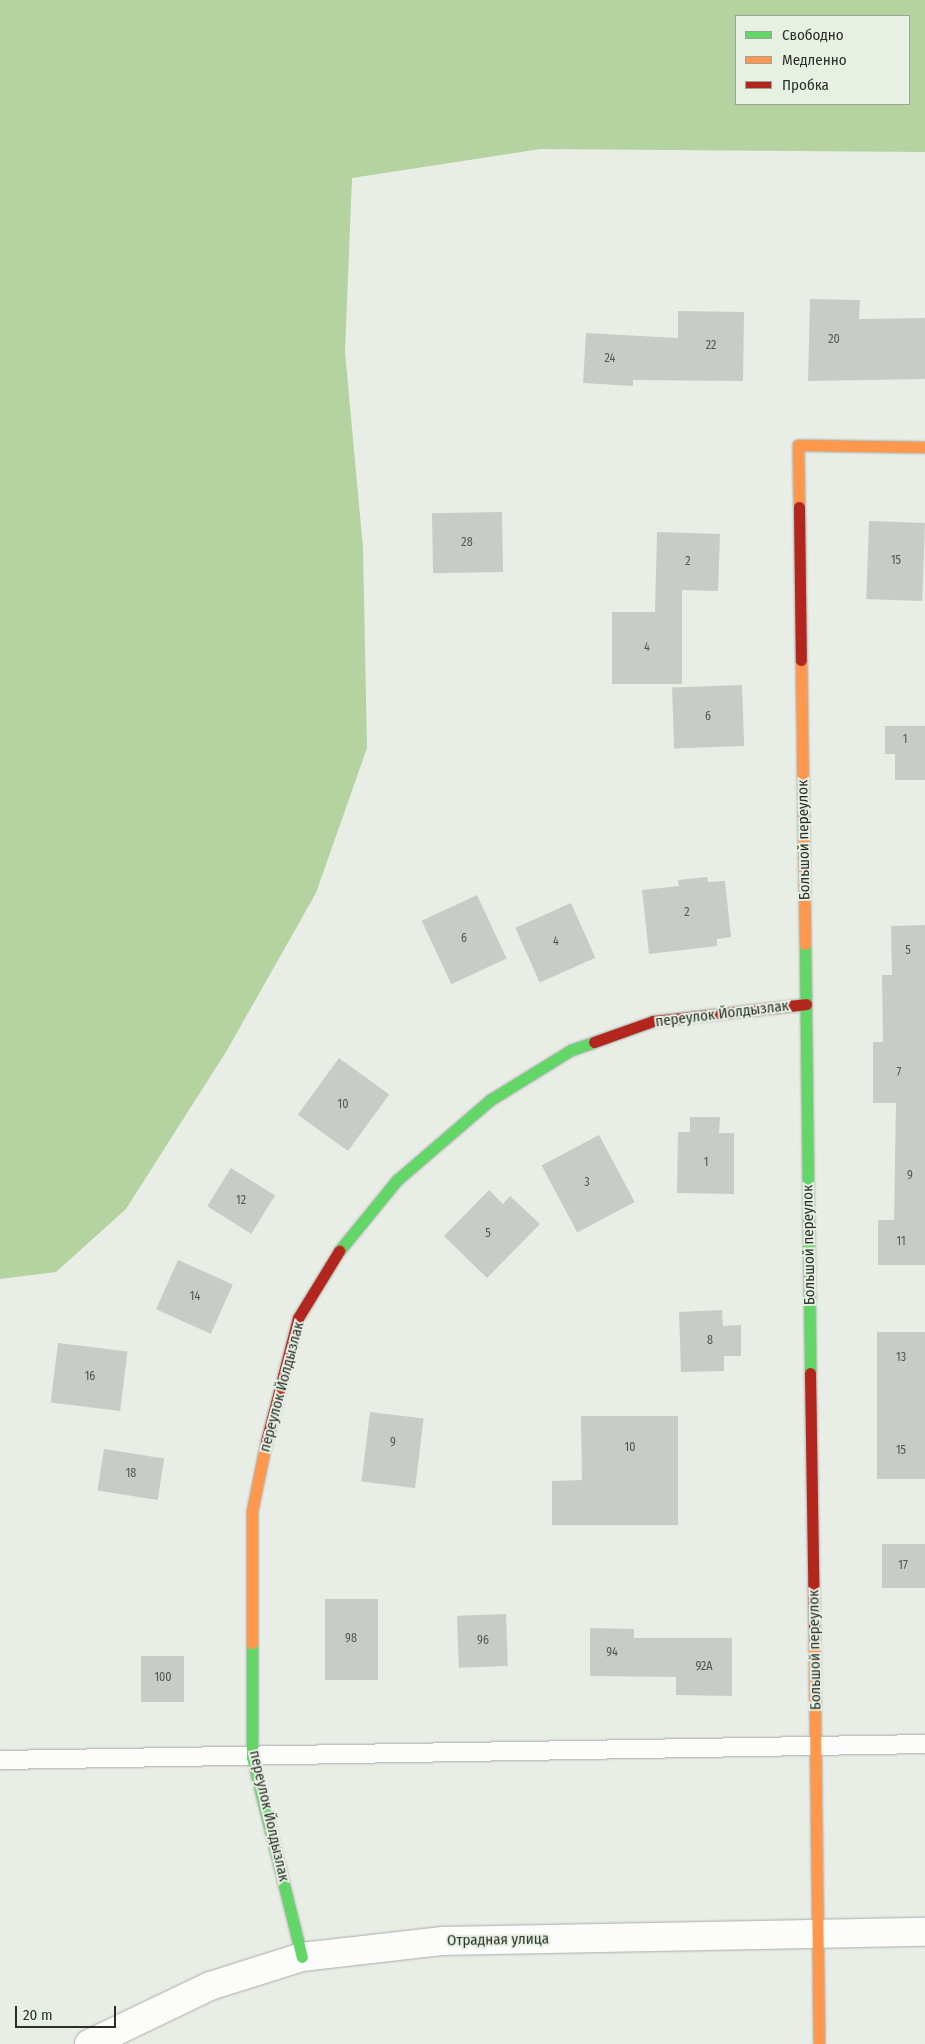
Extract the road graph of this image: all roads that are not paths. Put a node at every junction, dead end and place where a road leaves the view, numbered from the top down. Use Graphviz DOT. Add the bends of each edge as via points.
graph roads {
  1 [pos="925,447"];
  2 [pos="806,1004"];
  3 [pos="925,1744"];
  4 [pos="816,1746"];
  5 [pos="252,1757"];
  6 [pos="0,1760"];
  7 [pos="818,1932"];
  8 [pos="925,1932"];
  9 [pos="302,1957"];
  10 [pos="89,2044"];
  11 [pos="819,2044"];
  1 -- 2 [label="street, Большой переулок" via="798,445"];
  2 -- 4 [label="street, Большой переулок"];
  2 -- 5 [label="street, переулок Йолдызлак" via="653,1020 571,1050 490,1100 397,1180 346,1239 298,1318 274,1404 252,1511"];
  3 -- 4 [label="lane"];
  4 -- 5 [label="lane"];
  4 -- 7 [label="street, Большой переулок"];
  5 -- 6 [label="lane"];
  5 -- 9 [label="street, переулок Йолдызлак"];
  7 -- 8 [label="street, Отрадная улица"];
  7 -- 9 [label="street, Отрадная улица" via="443,1941"];
  7 -- 11 [label="street, Большой переулок"];
  9 -- 10 [label="street, Отрадная улица" via="210,1986"];
}
